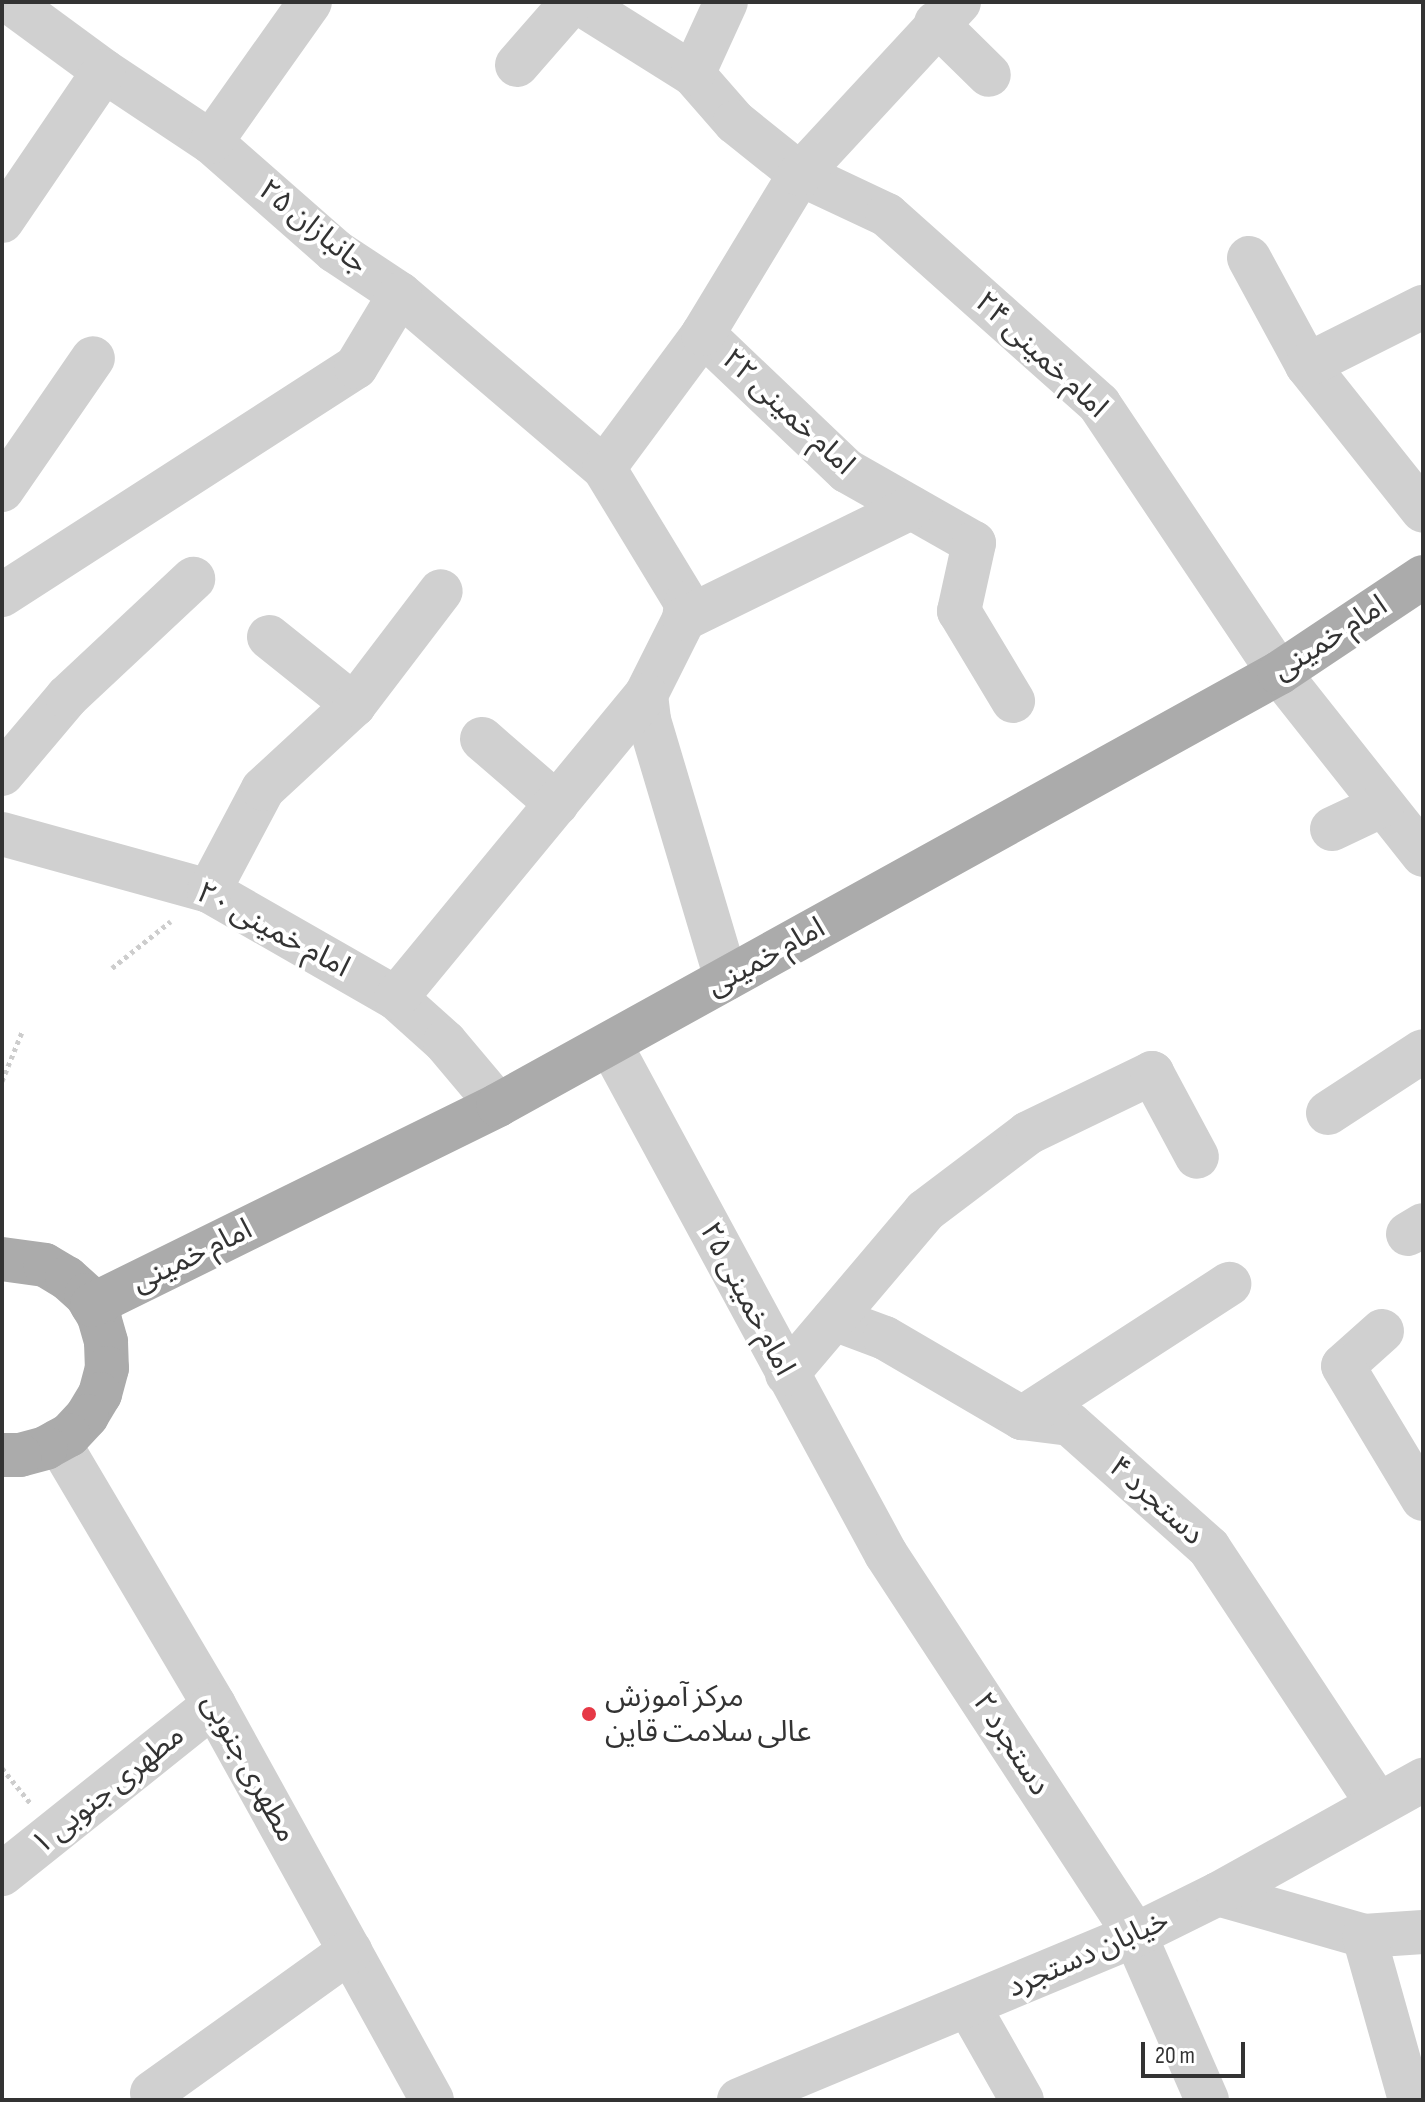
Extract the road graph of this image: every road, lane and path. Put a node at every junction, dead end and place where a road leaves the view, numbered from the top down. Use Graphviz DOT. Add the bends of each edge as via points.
graph roads {
  1 [pos="10,2"];
  2 [pos="310,2"];
  3 [pos="575,2"];
  4 [pos="726,2"];
  5 [pos="947,12"];
  6 [pos="517,65"];
  7 [pos="104,71"];
  8 [pos="693,74"];
  9 [pos="989,75"];
  10 [pos="211,142"];
  11 [pos="800,174"];
  12 [pos="2,221"];
  13 [pos="1249,258"];
  14 [pos="400,294"];
  15 [pos="1423,307"];
  16 [pos="703,334"];
  17 [pos="93,358"];
  18 [pos="1307,365"];
  19 [pos="604,468"];
  20 [pos="2,490"];
  21 [pos="911,508"];
  22 [pos="1423,511"];
  23 [pos="1423,577"];
  24 [pos="193,579"];
  25 [pos="441,591"];
  26 [pos="2,595"];
  27 [pos="684,619"];
  28 [pos="269,637"];
  29 [pos="1279,673"];
  30 [pos="646,695"];
  31 [pos="1013,701"];
  32 [pos="354,705"];
  33 [pos="482,739"];
  34 [pos="2,774"];
  35 [pos="557,804"];
  36 [pos="1383,805"];
  37 [pos="1332,829"];
  38 [pos="2,834"];
  39 [pos="1423,855"];
  40 [pos="209,891"];
  41 [pos="112,968"];
  42 [pos="726,979"];
  43 [pos="396,998"];
  44 [pos="22,1032"];
  45 [pos="610,1044"];
  46 [pos="1423,1051"];
  47 [pos="2,1081"];
  48 [pos="498,1105"];
  49 [pos="1328,1113"];
  50 [pos="1197,1157"];
  51 [pos="2,1259"];
  52 [pos="1229,1284"];
  53 [pos="92,1305"];
  54 [pos="834,1319"];
  55 [pos="1382,1331"];
  56 [pos="787,1374"];
  57 [pos="1022,1418"];
  58 [pos="58,1441"];
  59 [pos="2,1455"];
  60 [pos="1423,1499"];
  61 [pos="886,1554"];
  62 [pos="214,1705"];
  63 [pos="1423,1780"];
  64 [pos="1378,1804"];
  65 [pos="2,1874"];
  66 [pos="1218,1894"];
  67 [pos="1423,1932"];
  68 [pos="1135,1935"];
  69 [pos="1364,1936"];
  70 [pos="350,1951"];
  71 [pos="968,2005"];
  72 [pos="152,2093"];
  73 [pos="432,2100"];
  74 [pos="739,2100"];
  75 [pos="1022,2100"];
  76 [pos="1207,2100"];
  77 [pos="1410,2100"];
  1 -- 7 [label="street, جانبازان ۲۵"];
  2 -- 10 [label="street"];
  3 -- 6 [label="street"];
  3 -- 8 [label="street, امام خمینی ۲۴"];
  4 -- 8 [label="street"];
  5 -- 9 [label="street"];
  5 -- 11 [label="street"];
  7 -- 10 [label="street, جانبازان ۲۵"];
  7 -- 12 [label="street"];
  8 -- 11 [label="street, امام خمینی ۲۴" via="735,122"];
  10 -- 14 [label="street, جانبازان ۲۵" via="335,251"];
  11 -- 16 [label="street"];
  11 -- 29 [label="street, امام خمینی ۲۴" via="887,215 1099,404"];
  13 -- 18 [label="street"];
  14 -- 19 [label="street, جانبازان ۲۵"];
  14 -- 26 [label="street" via="356,367"];
  15 -- 18 [label="street"];
  16 -- 19 [label="street"];
  16 -- 21 [label="street, امام خمینی ۲۲" via="847,471"];
  17 -- 20 [label="street"];
  18 -- 22 [label="street"];
  19 -- 27 [label="street, جانبازان ۲۵" via="686,603"];
  21 -- 27 [label="street"];
  21 -- 31 [label="street, امام خمینی ۲۲" via="974,543 959,611"];
  23 -- 29 [label="main road, امام خمینی"];
  24 -- 34 [label="street" via="67,697"];
  25 -- 32 [label="street"];
  27 -- 30 [label="street"];
  28 -- 32 [label="street"];
  29 -- 36 [label="street, امام خمینی ۲۴"];
  29 -- 42 [label="main road, امام خمینی"];
  30 -- 35 [label="street"];
  30 -- 42 [label="street"];
  32 -- 40 [label="street" via="263,789"];
  33 -- 35 [label="street"];
  35 -- 43 [label="street"];
  36 -- 37 [label="street"];
  36 -- 39 [label="street, امام خمینی ۲۴"];
  38 -- 40 [label="street, امام خمینی ۲۰"];
  40 -- 41 [label="path"];
  40 -- 43 [label="street, امام خمینی ۲۰"];
  42 -- 45 [label="main road, امام خمینی"];
  43 -- 48 [label="street, امام خمینی ۲۰" via="445,1042"];
  44 -- 47 [label="path"];
  45 -- 48 [label="main road, امام خمینی"];
  45 -- 56 [label="street, امام خمینی ۲۵"];
  46 -- 49 [label="street"];
  48 -- 53 [label="main road, امام خمینی"];
  50 -- 54 [label="street" via="1152,1073 1028,1133 925,1211"];
  51 -- 53 [label="main road" via="45,1265 67,1278"];
  52 -- 57 [label="street"];
  53 -- 58 [label="main road" via="106,1342 107,1368 87,1416"];
  54 -- 56 [label="street"];
  54 -- 57 [label="street, دستجرد ۴" via="885,1338"];
  55 -- 60 [label="street" via="1343,1366"];
  56 -- 61 [label="street, امام خمینی ۲۵"];
  57 -- 64 [label="street, دستجرد ۴" via="1070,1424 1209,1548"];
  58 -- 59 [label="main road" via="20,1455"];
  58 -- 62 [label="street, مطهری جنوبی"];
  61 -- 68 [label="street, دستجرد ۲"];
  62 -- 65 [label="street, مطهری جنوبی ۱"];
  62 -- 70 [label="street, مطهری جنوبی"];
  63 -- 64 [label="street, خیابان دستجرد"];
  64 -- 66 [label="street, خیابان دستجرد"];
  66 -- 68 [label="street, خیابان دستجرد"];
  66 -- 69 [label="street"];
  67 -- 69 [label="street"];
  68 -- 71 [label="street, خیابان دستجرد"];
  68 -- 76 [label="street, دستجرد ۲"];
  69 -- 77 [label="street"];
  70 -- 72 [label="street"];
  70 -- 73 [label="street, مطهری جنوبی"];
  71 -- 74 [label="street, خیابان دستجرد"];
  71 -- 75 [label="street"];
}
